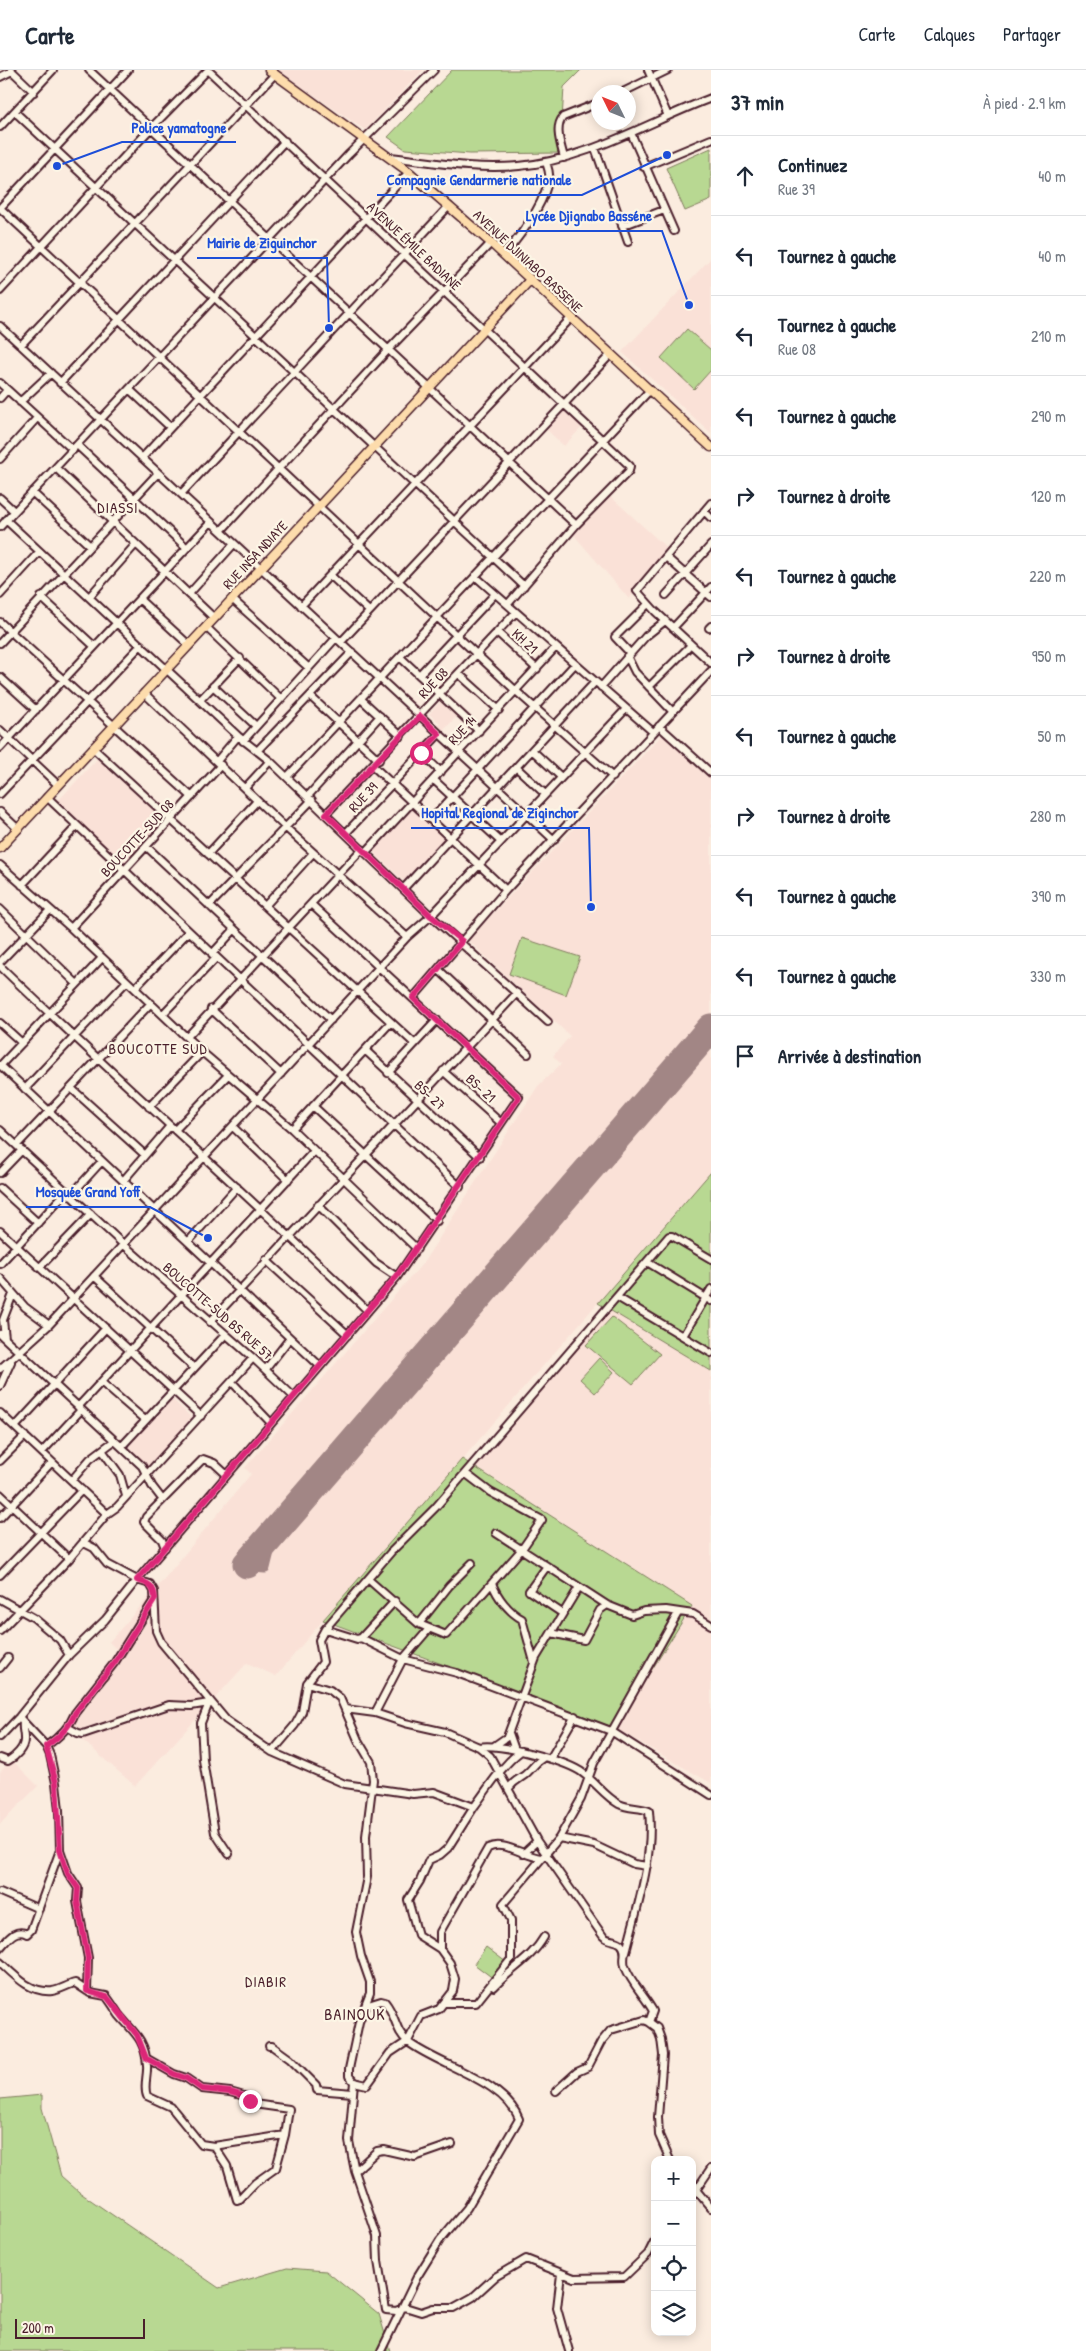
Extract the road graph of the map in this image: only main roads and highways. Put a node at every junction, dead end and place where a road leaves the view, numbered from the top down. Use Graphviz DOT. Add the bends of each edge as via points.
graph roads {
  1 [pos="272,72"];
  2 [pos="530,280"];
  3 [pos="711,447"];
  4 [pos="0,848"];
  1 -- 2 [label="main road, AVENUE DJINIABO BASSENE" via="409,172"];
  2 -- 3 [label="main road, AVENUE DJINIABO BASSENE"];
  2 -- 4 [label="main road, RUE INSA NDIAYE"];
}
